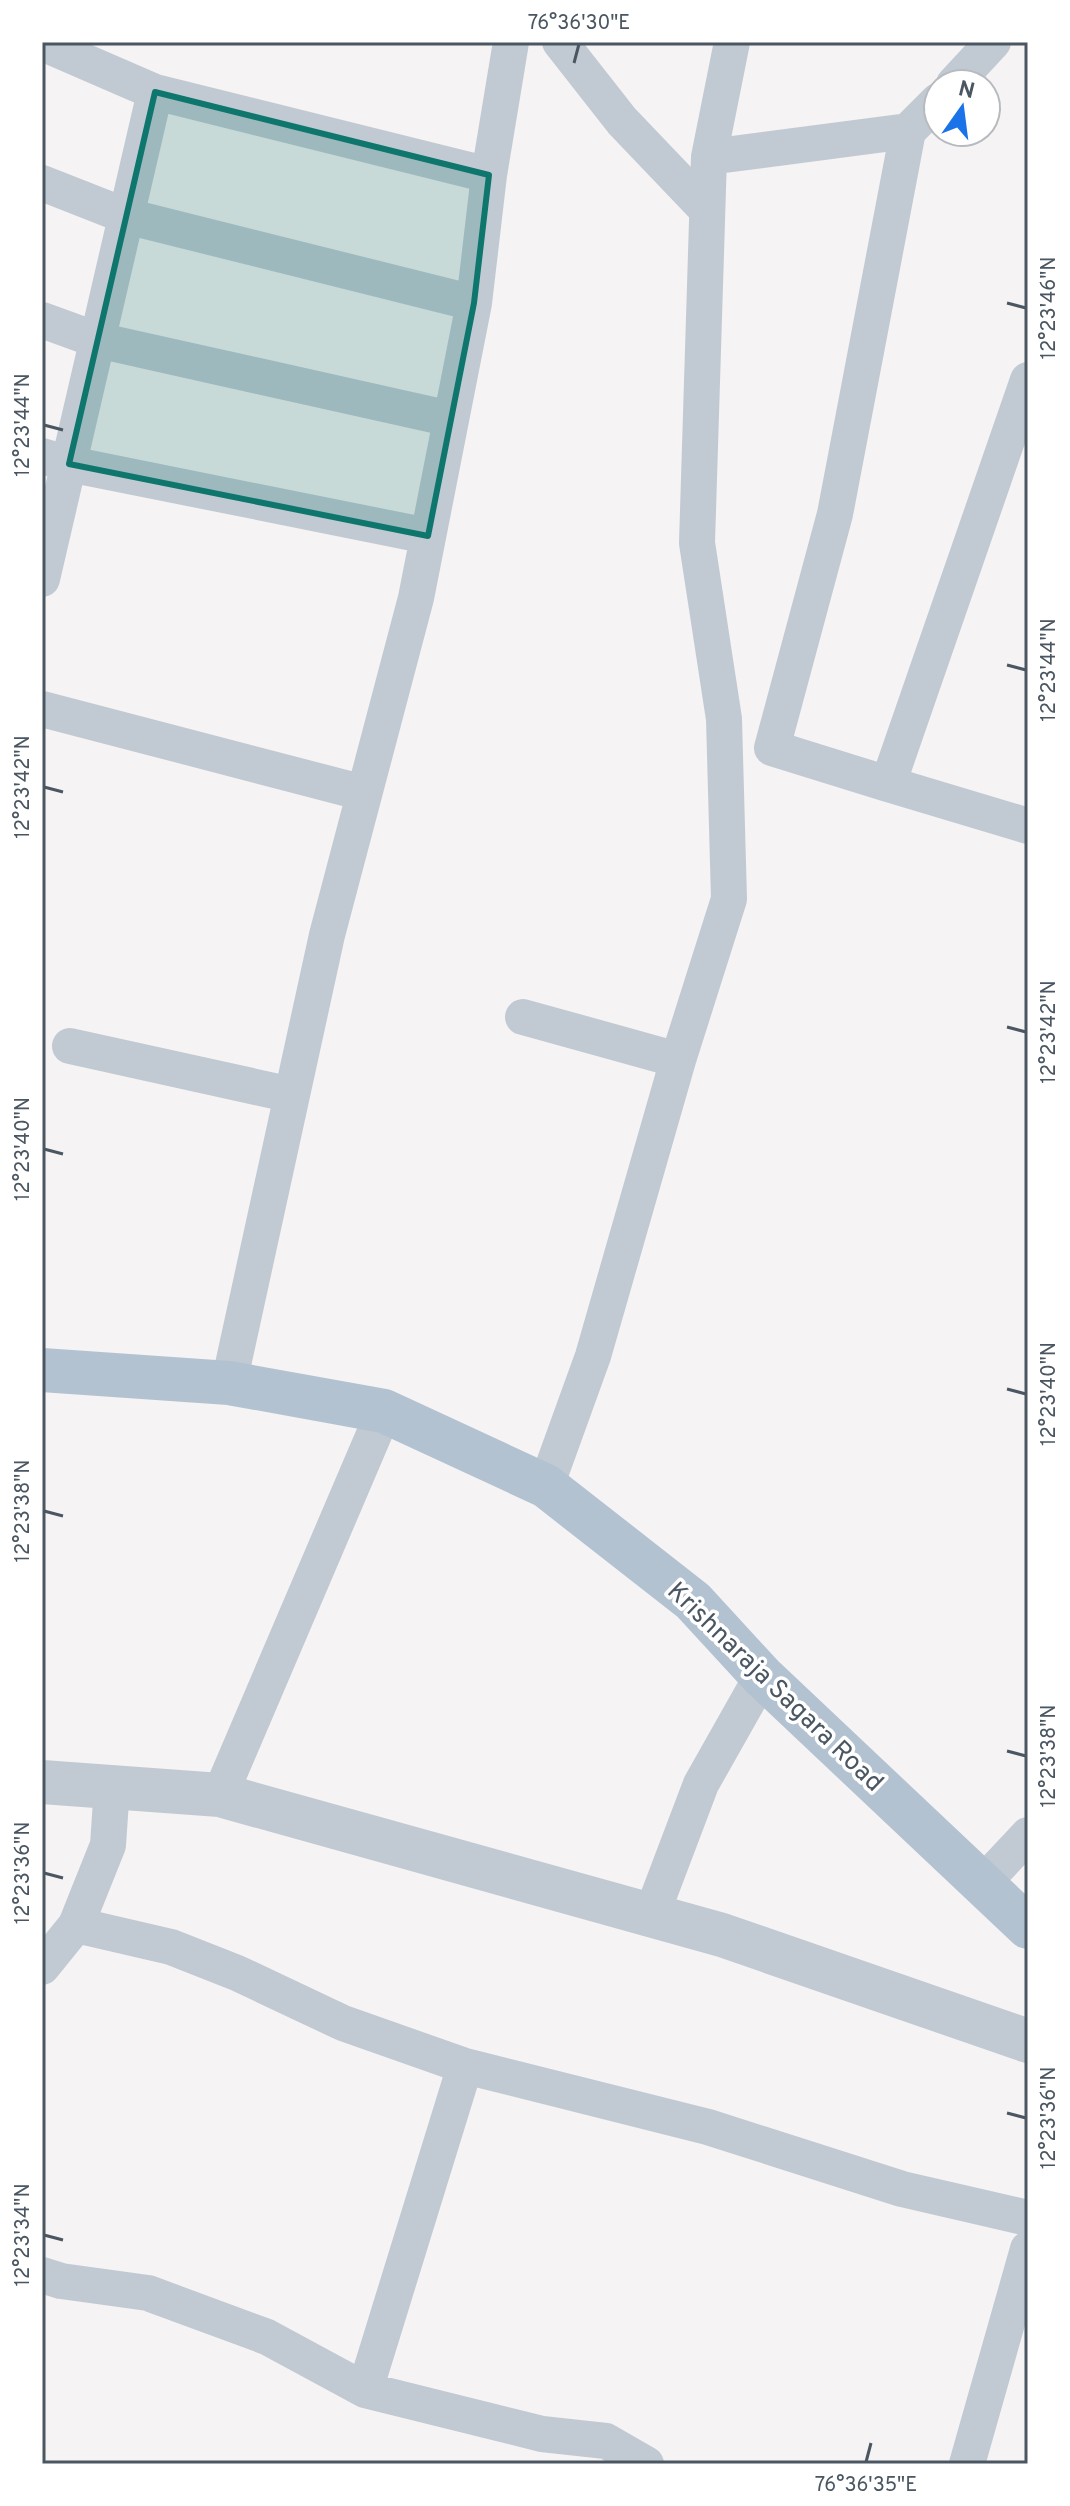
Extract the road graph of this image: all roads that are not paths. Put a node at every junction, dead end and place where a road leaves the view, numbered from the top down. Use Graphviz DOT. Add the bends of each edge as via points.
graph roads {
  1 [pos="511,42"];
  2 [pos="560,42"];
  3 [pos="732,42"];
  4 [pos="993,42"];
  5 [pos="42,43"];
  6 [pos="969,68"];
  7 [pos="155,92"];
  8 [pos="922,117"];
  9 [pos="908,131"];
  10 [pos="709,157"];
  11 [pos="489,175"];
  12 [pos="42,183"];
  13 [pos="707,210"];
  14 [pos="126,216"];
  15 [pos="474,303"];
  16 [pos="42,320"];
  17 [pos="97,340"];
  18 [pos="1028,380"];
  19 [pos="451,419"];
  20 [pos="55,460"];
  21 [pos="428,536"];
  22 [pos="42,579"];
  23 [pos="42,709"];
  24 [pos="888,784"];
  25 [pos="364,793"];
  26 [pos="1028,826"];
  27 [pos="523,1017"];
  28 [pos="70,1046"];
  29 [pos="678,1060"];
  30 [pos="292,1095"];
  31 [pos="42,1370"];
  32 [pos="229,1383"];
  33 [pos="384,1411"];
  34 [pos="546,1486"];
  35 [pos="762,1676"];
  36 [pos="42,1782"];
  37 [pos="112,1786"];
  38 [pos="220,1795"];
  39 [pos="1028,1835"];
  40 [pos="982,1884"];
  41 [pos="651,1916"];
  42 [pos="76,1925"];
  43 [pos="1028,1927"];
  44 [pos="42,1967"];
  45 [pos="1028,2041"];
  46 [pos="465,2066"];
  47 [pos="1028,2218"];
  48 [pos="1028,2249"];
  49 [pos="42,2275"];
  50 [pos="365,2390"];
  51 [pos="646,2464"];
  52 [pos="967,2464"];
  1 -- 11 [label="street"];
  2 -- 13 [label="street" via="622,121"];
  3 -- 10 [label="street"];
  4 -- 6 [label="street"];
  5 -- 7 [label="street"];
  7 -- 11 [label="street"];
  7 -- 14 [label="street"];
  8 -- 9 [label="street"];
  9 -- 10 [label="street"];
  9 -- 24 [label="street" via="835,514 772,748"];
  10 -- 13 [label="street"];
  11 -- 15 [label="street"];
  12 -- 14 [label="street"];
  13 -- 29 [label="street" via="697,543 724,719 729,899"];
  14 -- 15 [label="street"];
  14 -- 17 [label="street"];
  15 -- 19 [label="street"];
  16 -- 17 [label="street"];
  17 -- 19 [label="street"];
  17 -- 20 [label="street"];
  18 -- 24 [label="street"];
  19 -- 21 [label="street"];
  20 -- 21 [label="street"];
  20 -- 22 [label="street"];
  21 -- 25 [label="street"];
  23 -- 25 [label="street"];
  24 -- 26 [label="street"];
  25 -- 30 [label="street"];
  27 -- 29 [label="street"];
  28 -- 30 [label="street"];
  29 -- 34 [label="street" via="593,1356"];
  30 -- 32 [label="street"];
  31 -- 32 [label="main road, Krishnaraja Sagara Road"];
  32 -- 33 [label="main road, Krishnaraja Sagara Road"];
  33 -- 34 [label="main road, Krishnaraja Sagara Road"];
  33 -- 38 [label="street"];
  34 -- 35 [label="main road, Krishnaraja Sagara Road" via="693,1601"];
  35 -- 40 [label="main road, Krishnaraja Sagara Road"];
  35 -- 41 [label="street" via="701,1784"];
  36 -- 37 [label="street"];
  37 -- 38 [label="street"];
  37 -- 42 [label="street" via="108,1845"];
  38 -- 41 [label="street"];
  39 -- 40 [label="street"];
  40 -- 43 [label="main road, Krishnaraja Sagara Road"];
  41 -- 45 [label="street" via="722,1935"];
  42 -- 44 [label="street"];
  42 -- 46 [label="street" via="171,1947 343,2023"];
  46 -- 47 [label="street" via="708,2127 902,2189"];
  46 -- 50 [label="street"];
  48 -- 52 [label="street"];
  49 -- 50 [label="street" via="148,2293 267,2337"];
  50 -- 51 [label="street" via="542,2434 606,2441"];
}
